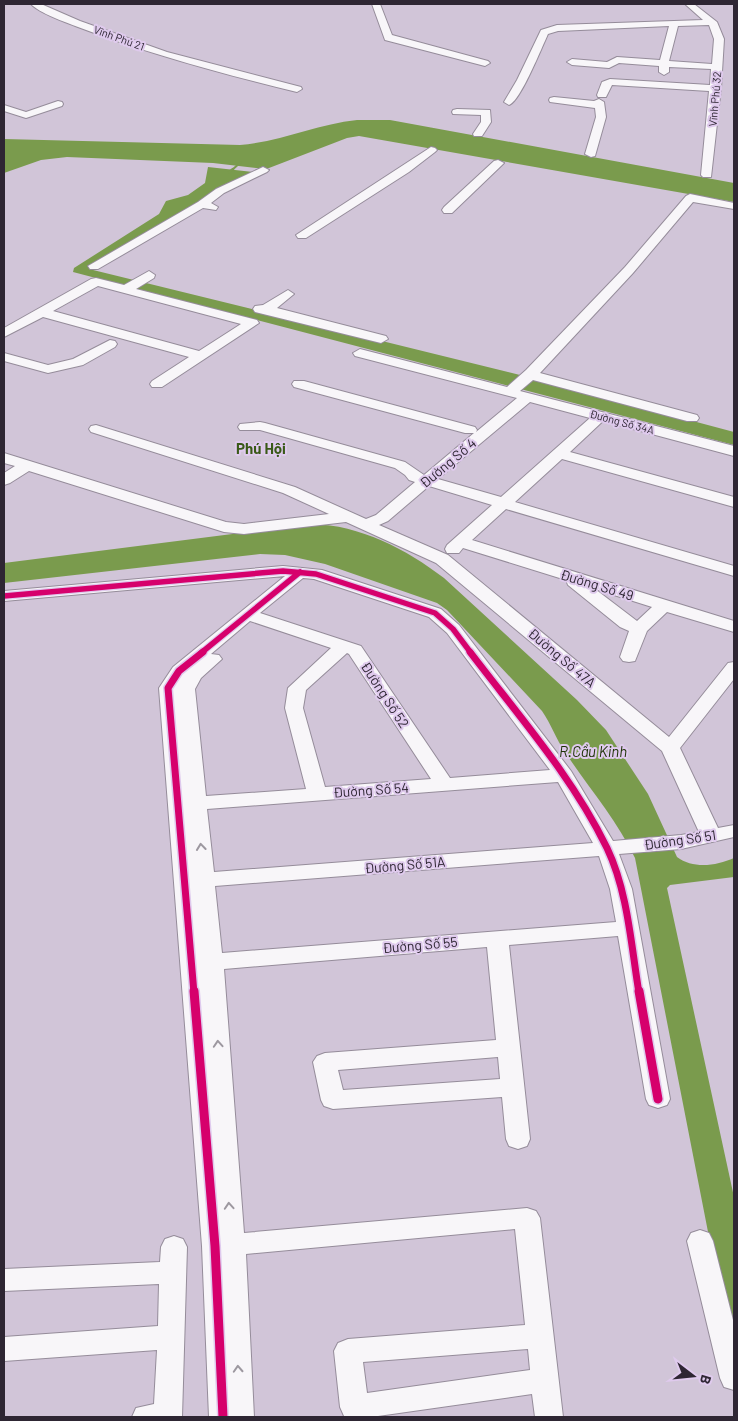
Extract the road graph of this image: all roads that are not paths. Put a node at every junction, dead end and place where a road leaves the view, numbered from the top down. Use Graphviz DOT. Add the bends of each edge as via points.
graph roads {
  1 [pos="35,4"];
  2 [pos="376,4"];
  3 [pos="688,4"];
  4 [pos="713,23"];
  5 [pos="674,24"];
  6 [pos="572,62"];
  7 [pos="485,63"];
  8 [pos="664,67"];
  9 [pos="718,67"];
  10 [pos="716,88"];
  11 [pos="297,89"];
  12 [pos="554,100"];
  13 [pos="600,100"];
  14 [pos="509,102"];
  15 [pos="58,104"];
  16 [pos="7,105"];
  17 [pos="457,112"];
  18 [pos="478,134"];
  19 [pos="431,150"];
  20 [pos="591,154"];
  21 [pos="498,164"];
  22 [pos="263,170"];
  23 [pos="707,175"];
  24 [pos="734,206"];
  25 [pos="448,210"];
  26 [pos="650,220"];
  27 [pos="670,222"];
  28 [pos="302,235"];
  29 [pos="136,283"];
  30 [pos="288,294"];
  31 [pos="260,309"];
  32 [pos="42,312"];
  33 [pos="241,318"];
  34 [pos="4,333"];
  35 [pos="381,339"];
  36 [pos="110,344"];
  37 [pos="360,353"];
  38 [pos="201,356"];
  39 [pos="4,357"];
  40 [pos="529,375"];
  41 [pos="157,384"];
  42 [pos="299,384"];
  43 [pos="516,393"];
  44 [pos="600,416"];
  45 [pos="692,418"];
  46 [pos="96,429"];
  47 [pos="470,430"];
  48 [pos="734,451"];
  49 [pos="558,453"];
  50 [pos="4,458"];
  51 [pos="28,465"];
  52 [pos="422,475"];
  53 [pos="4,480"];
  54 [pos="306,499"];
  55 [pos="507,500"];
  56 [pos="734,502"];
  57 [pos="349,517"];
  58 [pos="289,524"];
  59 [pos="366,524"];
  60 [pos="460,542"];
  61 [pos="442,559"];
  62 [pos="734,562"];
  63 [pos="734,571"];
  64 [pos="308,573"];
  65 [pos="568,576"];
  66 [pos="4,596"];
  67 [pos="664,605"];
  68 [pos="255,617"];
  69 [pos="734,627"];
  70 [pos="639,629"];
  71 [pos="344,646"];
  72 [pos="629,657"];
  73 [pos="734,667"];
  74 [pos="670,748"];
  75 [pos="564,775"];
  76 [pos="444,784"];
  77 [pos="317,794"];
  78 [pos="187,804"];
  79 [pos="734,832"];
  80 [pos="712,837"];
  81 [pos="617,848"];
  82 [pos="194,881"];
  83 [pos="628,928"];
  84 [pos="497,939"];
  85 [pos="212,962"];
  86 [pos="509,1048"];
  87 [pos="513,1088"];
  88 [pos="658,1098"];
  89 [pos="518,1140"];
  90 [pos="700,1241"];
  91 [pos="224,1245"];
  92 [pos="174,1259"];
  93 [pos="4,1280"];
  94 [pos="540,1336"];
  95 [pos="172,1337"];
  96 [pos="4,1349"];
  97 [pos="734,1378"];
  98 [pos="545,1380"];
  99 [pos="161,1416"];
  100 [pos="223,1417"];
  101 [pos="240,1417"];
  102 [pos="549,1417"];
  1 -- 11 [label="street, Vĩnh Phú 21" via="157,53"];
  2 -- 7 [label="street" via="390,38"];
  3 -- 4 [label="street"];
  4 -- 5 [label="street"];
  4 -- 9 [label="street, Vĩnh Phú 32" via="720,39"];
  5 -- 8 [label="street"];
  5 -- 14 [label="street" via="557,28 544,32 528,79"];
  6 -- 8 [label="street" via="609,65 617,60"];
  8 -- 9 [label="street"];
  9 -- 10 [label="street, Vĩnh Phú 32"];
  10 -- 13 [label="street" via="610,82 606,84"];
  10 -- 23 [label="street, Vĩnh Phú 32"];
  12 -- 13 [label="street"];
  13 -- 20 [label="street" via="601,117"];
  15 -- 16 [label="street" via="26,115"];
  17 -- 18 [label="street" via="486,112 486,122"];
  19 -- 28 [label="street"];
  21 -- 25 [label="street"];
  22 -- 29 [label="street" via="220,191 207,206 91,269"];
  24 -- 27 [label="street" via="690,198"];
  26 -- 27 [label="street"];
  27 -- 40 [label="street"];
  29 -- 32 [label="street" via="96,282"];
  29 -- 33 [label="street"];
  30 -- 31 [label="street"];
  31 -- 33 [label="street"];
  31 -- 35 [label="street"];
  32 -- 34 [label="street"];
  32 -- 38 [label="street"];
  33 -- 38 [label="street" via="252,323"];
  36 -- 39 [label="street" via="78,362 48,369"];
  37 -- 43 [label="street"];
  38 -- 41 [label="street"];
  40 -- 43 [label="street"];
  40 -- 45 [label="street"];
  42 -- 47 [label="street"];
  43 -- 44 [label="street, Đường Số 34A"];
  43 -- 47 [label="street"];
  43 -- 52 [label="street, Đường Số 4"];
  44 -- 48 [label="street, Đường Số 34A"];
  44 -- 49 [label="street"];
  46 -- 54 [label="street, Đường Số 47A" via="289,490"];
  47 -- 52 [label="street"];
  49 -- 55 [label="street"];
  49 -- 56 [label="street"];
  50 -- 51 [label="street"];
  51 -- 53 [label="street"];
  51 -- 58 [label="street" via="224,527 244,529"];
  52 -- 52 [label="street" via="400,465 260,426 245,427 253,433 395,472"];
  52 -- 55 [label="street"];
  52 -- 59 [label="street, Đường Số 4" via="382,518"];
  54 -- 57 [label="street, Đường Số 47A"];
  54 -- 58 [label="street" via="292,506 285,518"];
  55 -- 60 [label="street"];
  55 -- 62 [label="street"];
  55 -- 63 [label="street"];
  57 -- 58 [label="street"];
  57 -- 59 [label="street, Đường Số 47A"];
  59 -- 61 [label="street, Đường Số 47A"];
  60 -- 61 [label="street"];
  60 -- 65 [label="street, Đường Số 49"];
  61 -- 74 [label="street, Đường Số 47A"];
  64 -- 66 [label="street" via="283,571"];
  64 -- 68 [label="street"];
  64 -- 75 [label="street" via="436,614 453,629"];
  65 -- 67 [label="street, Đường Số 49"];
  65 -- 70 [label="street" via="626,623"];
  67 -- 69 [label="street, Đường Số 49"];
  67 -- 70 [label="street"];
  68 -- 71 [label="street, Đường Số 52"];
  68 -- 78 [label="street" via="194,675 186,689"];
  70 -- 72 [label="street"];
  71 -- 76 [label="street, Đường Số 52" via="355,650"];
  71 -- 77 [label="street" via="297,688 294,708"];
  73 -- 74 [label="street"];
  74 -- 80 [label="street, Đường Số 47A"];
  75 -- 76 [label="street, Đường Số 54"];
  75 -- 81 [label="street"];
  76 -- 77 [label="street, Đường Số 54"];
  77 -- 78 [label="street, Đường Số 54"];
  78 -- 82 [label="street"];
  79 -- 80 [label="street, Đường Số 51"];
  80 -- 81 [label="street, Đường Số 51"];
  81 -- 82 [label="street, Đường Số 51A"];
  81 -- 83 [label="street"];
  82 -- 85 [label="street"];
  82 -- 91 [label="street"];
  83 -- 84 [label="street, Đường Số 55"];
  83 -- 88 [label="street"];
  84 -- 85 [label="street, Đường Số 55"];
  84 -- 86 [label="street"];
  91 -- 85 [label="street, one-way"];
  86 -- 87 [label="street"];
  86 -- 87 [label="street" via="325,1062 333,1100"];
  87 -- 89 [label="street"];
  90 -- 97 [label="street"];
  91 -- 94 [label="street" via="527,1218"];
  91 -- 100 [label="street"];
  101 -- 91 [label="street, one-way"];
  92 -- 93 [label="street"];
  92 -- 95 [label="street"];
  94 -- 98 [label="street"];
  94 -- 98 [label="street" via="348,1351 354,1407"];
  95 -- 96 [label="street"];
  95 -- 99 [label="street"];
  98 -- 102 [label="street"];
}
